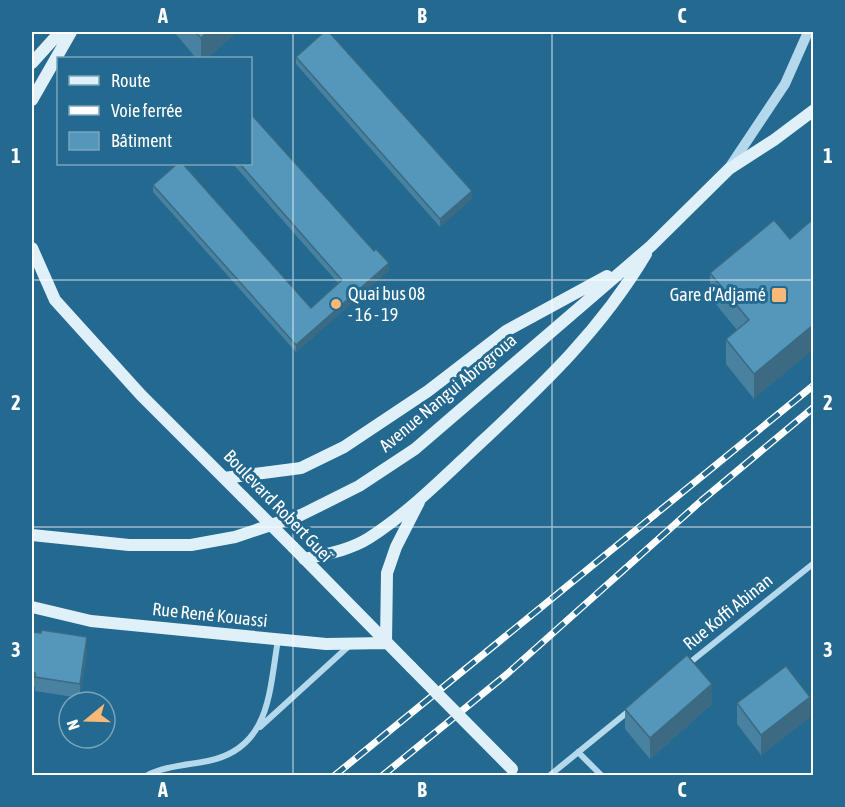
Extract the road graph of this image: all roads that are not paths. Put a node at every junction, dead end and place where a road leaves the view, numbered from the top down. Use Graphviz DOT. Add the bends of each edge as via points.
graph roads {
  1 [pos="60,32"];
  2 [pos="71,32"];
  3 [pos="808,32"];
  4 [pos="32,63"];
  5 [pos="32,100"];
  6 [pos="813,110"];
  7 [pos="729,169"];
  8 [pos="651,246"];
  9 [pos="32,248"];
  10 [pos="623,268"];
  11 [pos="224,478"];
  12 [pos="421,498"];
  13 [pos="32,535"];
  14 [pos="304,559"];
  15 [pos="813,563"];
  16 [pos="32,606"];
  17 [pos="278,640"];
  18 [pos="386,643"];
  19 [pos="352,644"];
  20 [pos="678,672"];
  21 [pos="633,708"];
  22 [pos="258,730"];
  23 [pos="578,752"];
  24 [pos="515,772"];
  25 [pos="146,776"];
  26 [pos="549,776"];
  27 [pos="602,776"];
  1 -- 4 [label="main road"];
  2 -- 5 [label="main road"];
  3 -- 7 [label="street" via="785,84"];
  6 -- 7 [label="main road, Avenue Nangui Abrogroua"];
  7 -- 8 [label="main road, Avenue Nangui Abrogroua"];
  8 -- 10 [label="main road, Avenue Nangui Abrogroua"];
  8 -- 12 [label="main road, Avenue Nangui Abrogroua" via="610,309 557,371"];
  9 -- 11 [label="main road, Boulevard Robert Gueï" via="55,300 141,395"];
  10 -- 11 [label="main road" via="506,331 428,391 344,447 301,468"];
  10 -- 13 [label="main road, Avenue Nangui Abrogroua" via="415,449 359,486 301,515 235,537 191,545 129,545"];
  11 -- 14 [label="main road, Boulevard Robert Gueï, bridge"];
  12 -- 14 [label="main road" via="369,538 343,550"];
  12 -- 18 [label="main road" via="387,573"];
  14 -- 18 [label="main road, Boulevard Robert Gueï"];
  15 -- 20 [label="street, Rue Koffi Abinan"];
  16 -- 17 [label="main road, Rue René Kouassi" via="91,621"];
  17 -- 19 [label="main road, Rue René Kouassi"];
  17 -- 22 [label="street" via="266,711"];
  18 -- 19 [label="main road, Rue René Kouassi"];
  18 -- 24 [label="main road, Boulevard Robert Gueï, bridge"];
  19 -- 22 [label="street"];
  21 -- 23 [label="street"];
  22 -- 25 [label="street" via="242,748 217,759 155,770"];
  23 -- 26 [label="street"];
  23 -- 27 [label="street"];
}
